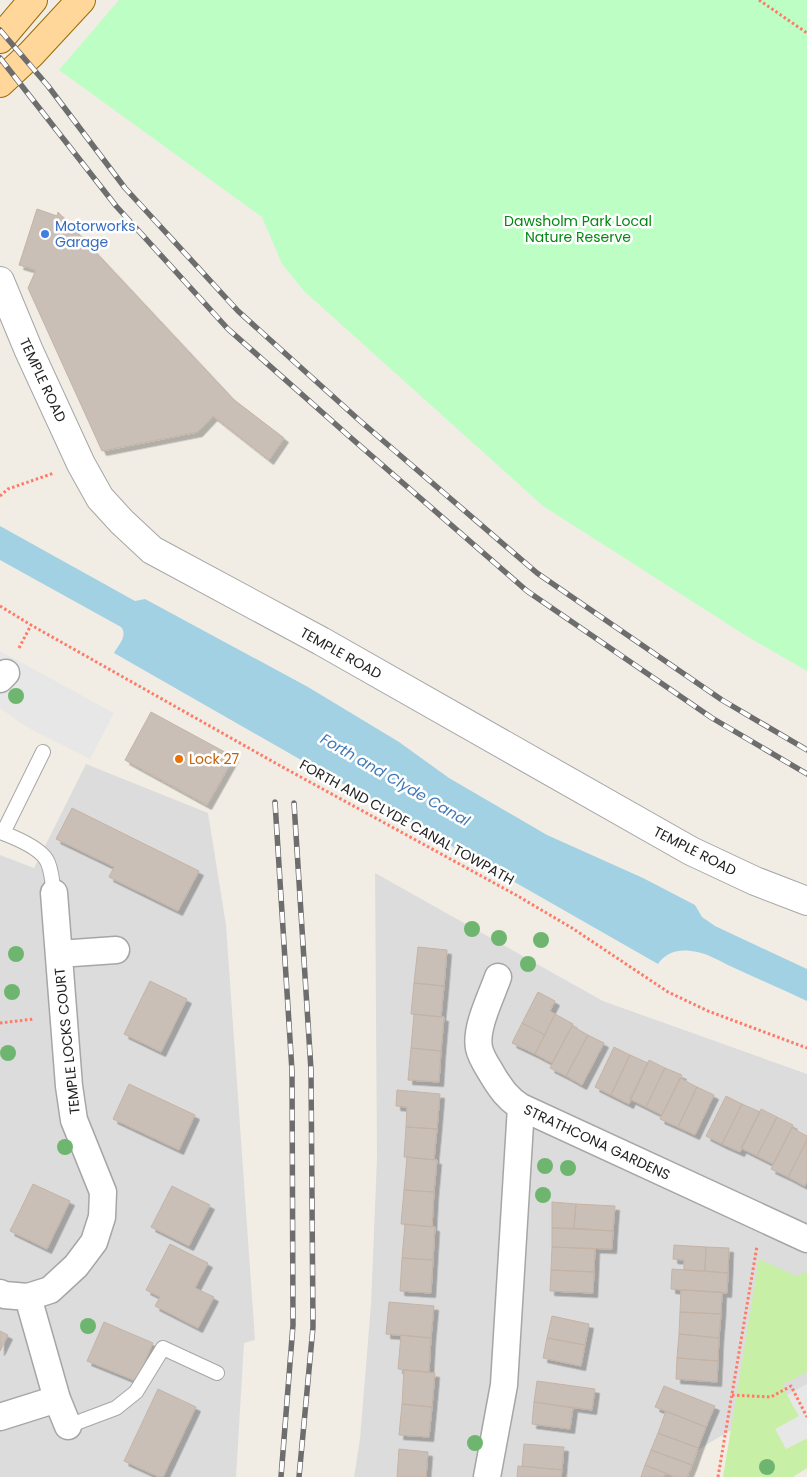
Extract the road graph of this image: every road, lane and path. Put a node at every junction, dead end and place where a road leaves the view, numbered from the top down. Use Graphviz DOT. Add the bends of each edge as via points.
graph roads {
  1 [pos="33,0"];
  2 [pos="81,0"];
  3 [pos="760,0"];
  4 [pos="807,34"];
  5 [pos="0,39"];
  6 [pos="0,82"];
  7 [pos="0,280"];
  8 [pos="7,315"];
  9 [pos="81,464"];
  10 [pos="0,496"];
  11 [pos="0,606"];
  12 [pos="44,752"];
  13 [pos="54,893"];
  14 [pos="807,901"];
  15 [pos="116,950"];
  16 [pos="59,954"];
  17 [pos="498,977"];
  18 [pos="64,1015"];
  19 [pos="0,1023"];
  20 [pos="807,1048"];
  21 [pos="521,1107"];
  22 [pos="762,1218"];
  23 [pos="807,1239"];
  24 [pos="0,1293"];
  25 [pos="28,1297"];
  26 [pos="217,1373"];
  27 [pos="732,1395"];
  28 [pos="57,1399"];
  29 [pos="0,1417"];
  30 [pos="807,1417"];
  31 [pos="68,1426"];
  32 [pos="486,1477"];
  33 [pos="718,1477"];
  1 -- 5 [label="main road"];
  2 -- 6 [label="main road"];
  3 -- 4 [label="path"];
  7 -- 8 [label="street, TEMPLE ROAD"];
  8 -- 9 [label="street, TEMPLE ROAD" via="29,351"];
  9 -- 10 [label="path" via="8,489"];
  9 -- 14 [label="street, TEMPLE ROAD" via="100,498 152,550 691,851"];
  11 -- 20 [label="path, FORTH AND CLYDE CANAL TOWPATH" via="516,895 668,992 708,1011"];
  12 -- 13 [label="lane" via="3,833 28,843 46,858"];
  13 -- 16 [label="street, TEMPLE LOCKS COURT"];
  15 -- 16 [label="street, TEMPLE LOCKS COURT"];
  16 -- 18 [label="street, TEMPLE LOCKS COURT"];
  17 -- 21 [label="street, STRATHCONA GARDENS" via="479,1031 479,1049 505,1095"];
  18 -- 19 [label="path"];
  18 -- 25 [label="street, TEMPLE LOCKS COURT" via="74,1120 102,1192 102,1218 94,1242 76,1266 50,1290"];
  21 -- 22 [label="street, STRATHCONA GARDENS"];
  21 -- 32 [label="street" via="504,1385"];
  22 -- 23 [label="street, STRATHCONA GARDENS"];
  22 -- 27 [label="path"];
  24 -- 25 [label="street"];
  25 -- 28 [label="street"];
  26 -- 31 [label="lane" via="163,1348 136,1392 116,1408"];
  27 -- 30 [label="path" via="771,1397 791,1386"];
  27 -- 33 [label="path"];
  28 -- 29 [label="street"];
  28 -- 31 [label="street"];
}
